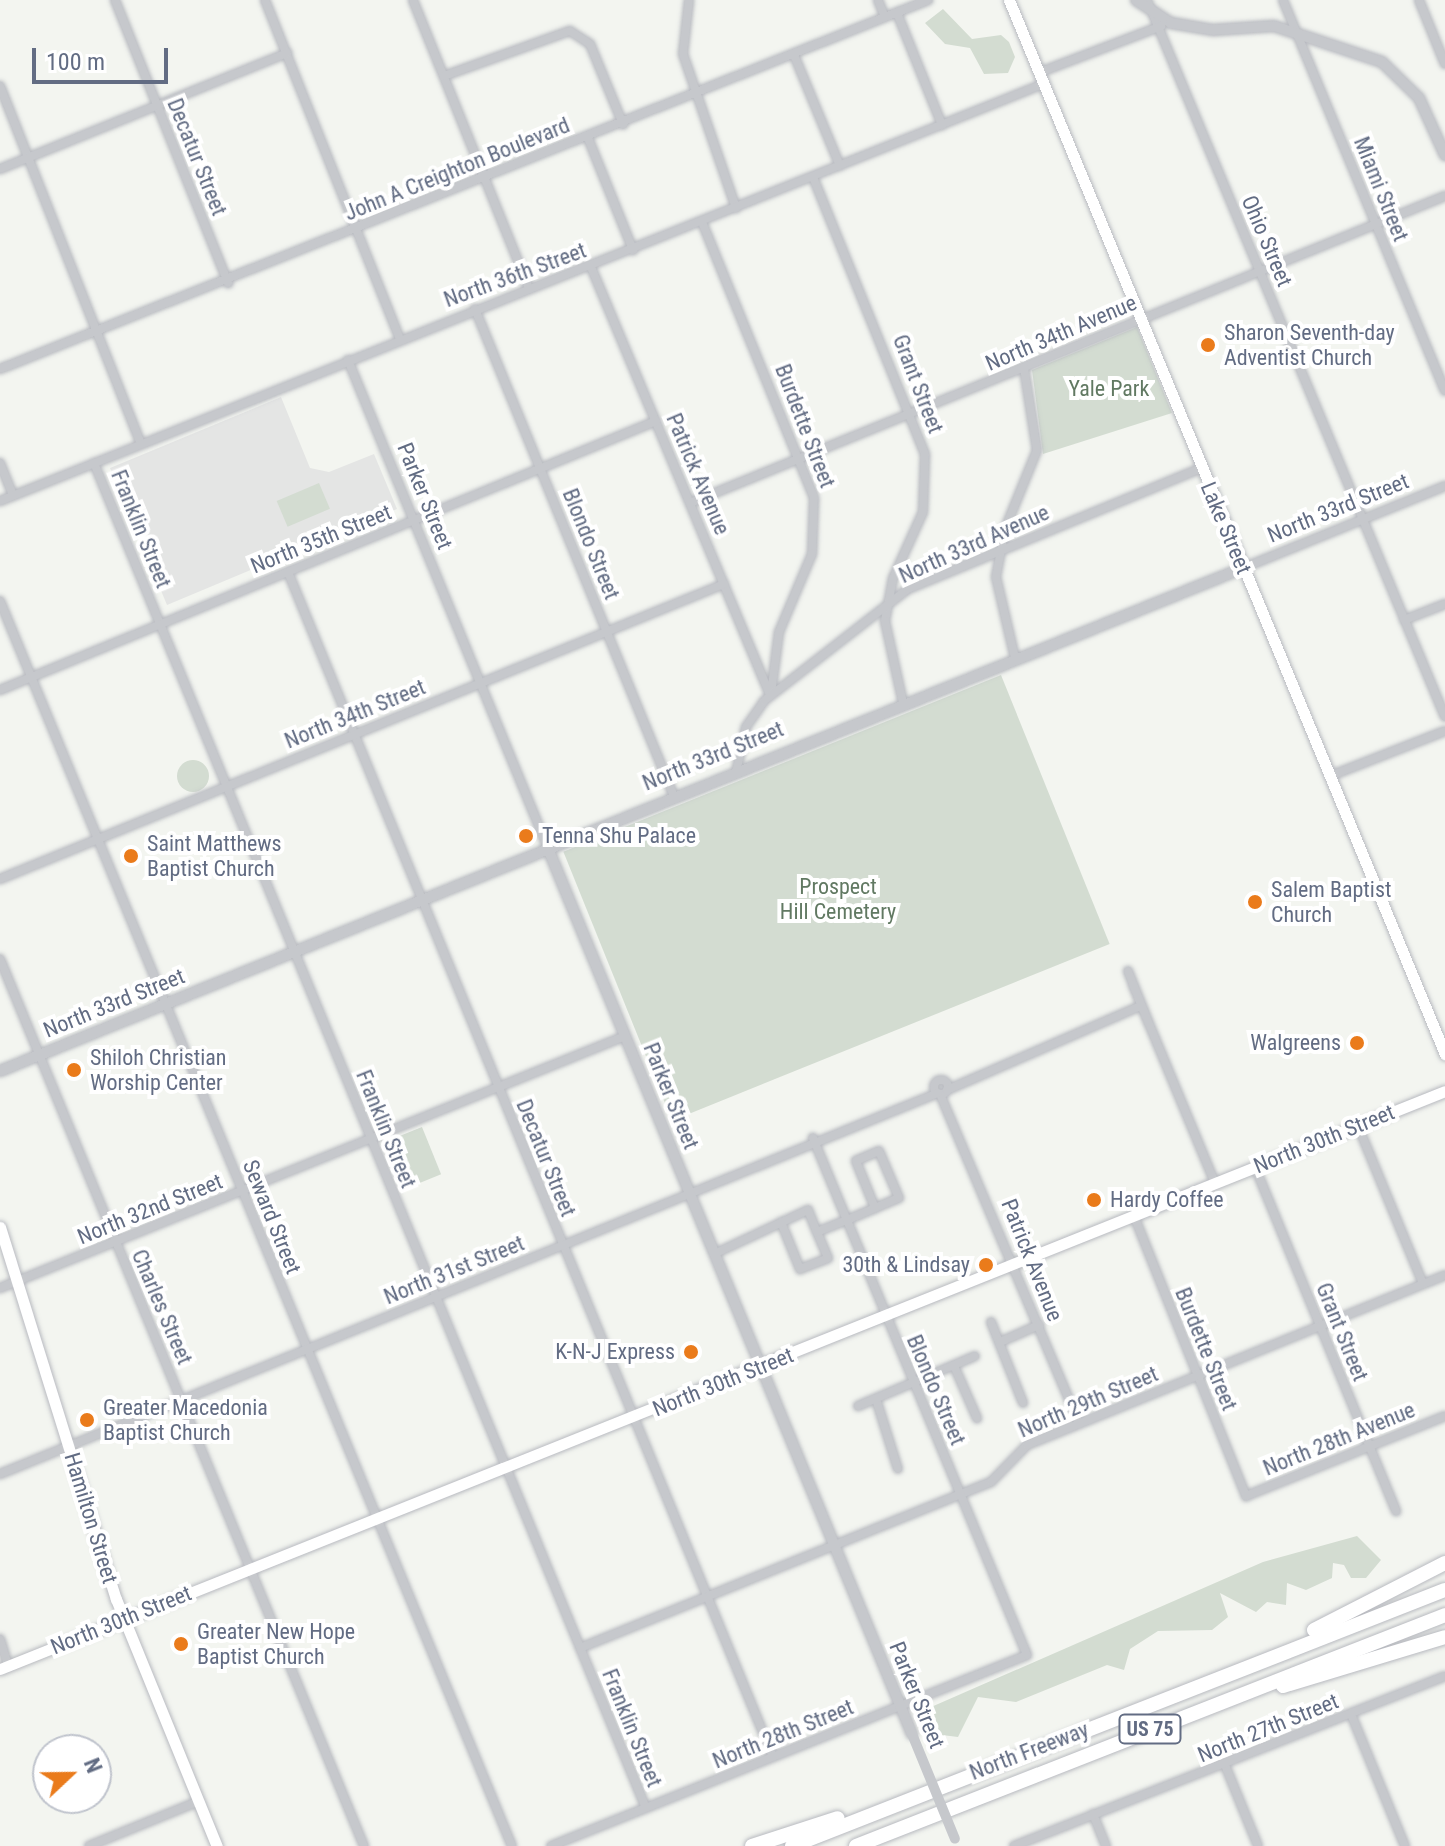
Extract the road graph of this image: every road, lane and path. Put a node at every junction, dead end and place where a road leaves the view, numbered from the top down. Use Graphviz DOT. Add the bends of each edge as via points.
graph roads {
  1 [pos="115,0"];
  2 [pos="265,0"];
  3 [pos="413,0"];
  4 [pos="689,0"];
  5 [pos="878,0"];
  6 [pos="928,0"];
  7 [pos="1009,0"];
  8 [pos="1136,0"];
  9 [pos="1283,0"];
  10 [pos="1419,0"];
  11 [pos="1149,5"];
  12 [pos="897,13"];
  13 [pos="885,17"];
  14 [pos="1165,24"];
  15 [pos="1296,31"];
  16 [pos="287,53"];
  17 [pos="794,55"];
  18 [pos="1445,64"];
  19 [pos="444,76"];
  20 [pos="1041,79"];
  21 [pos="0,86"];
  22 [pos="694,95"];
  23 [pos="157,105"];
  24 [pos="623,124"];
  25 [pos="942,125"];
  26 [pos="588,138"];
  27 [pos="1445,155"];
  28 [pos="28,157"];
  29 [pos="840,166"];
  30 [pos="0,169"];
  31 [pos="813,177"];
  32 [pos="485,180"];
  33 [pos="1445,196"];
  34 [pos="736,208"];
  35 [pos="702,222"];
  36 [pos="1376,224"];
  37 [pos="357,231"];
  38 [pos="633,250"];
  39 [pos="591,267"];
  40 [pos="1260,270"];
  41 [pos="228,283"];
  42 [pos="529,289"];
  43 [pos="475,309"];
  44 [pos="1140,320"];
  45 [pos="99,335"];
  46 [pos="400,339"];
  47 [pos="348,360"];
  48 [pos="1024,368"];
  49 [pos="0,369"];
  50 [pos="1445,391"];
  51 [pos="913,413"];
  52 [pos="656,421"];
  53 [pos="141,444"];
  54 [pos="801,458"];
  55 [pos="0,463"];
  56 [pos="94,463"];
  57 [pos="1202,468"];
  58 [pos="540,469"];
  59 [pos="1445,486"];
  60 [pos="13,496"];
  61 [pos="0,501"];
  62 [pos="690,503"];
  63 [pos="413,520"];
  64 [pos="1362,520"];
  65 [pos="999,550"];
  66 [pos="1243,568"];
  67 [pos="288,572"];
  68 [pos="724,584"];
  69 [pos="0,601"];
  70 [pos="1445,604"];
  71 [pos="886,605"];
  72 [pos="1404,620"];
  73 [pos="160,624"];
  74 [pos="607,632"];
  75 [pos="1015,658"];
  76 [pos="31,677"];
  77 [pos="480,683"];
  78 [pos="0,690"];
  79 [pos="771,694"];
  80 [pos="903,703"];
  81 [pos="1445,717"];
  82 [pos="1445,731"];
  83 [pos="353,735"];
  84 [pos="737,768"];
  85 [pos="1330,776"];
  86 [pos="226,786"];
  87 [pos="673,794"];
  88 [pos="98,838"];
  89 [pos="547,846"];
  90 [pos="0,879"];
  91 [pos="420,898"];
  92 [pos="293,951"];
  93 [pos="0,959"];
  94 [pos="1128,971"];
  95 [pos="1133,985"];
  96 [pos="166,1003"];
  97 [pos="1138,1007"];
  98 [pos="1149,1024"];
  99 [pos="625,1036"];
  100 [pos="1445,1054"];
  101 [pos="39,1055"];
  102 [pos="0,1071"];
  103 [pos="963,1078"];
  104 [pos="939,1082"];
  105 [pos="498,1088"];
  106 [pos="1445,1091"];
  107 [pos="943,1092"];
  108 [pos="919,1096"];
  109 [pos="1358,1126"];
  110 [pos="813,1138"];
  111 [pos="371,1139"];
  112 [pos="1255,1167"];
  113 [pos="1215,1183"];
  114 [pos="242,1191"];
  115 [pos="690,1194"];
  116 [pos="875,1208"];
  117 [pos="1134,1216"];
  118 [pos="847,1220"];
  119 [pos="781,1222"];
  120 [pos="0,1227"];
  121 [pos="817,1232"];
  122 [pos="116,1242"];
  123 [pos="563,1246"];
  124 [pos="714,1254"];
  125 [pos="1014,1263"];
  126 [pos="1445,1275"];
  127 [pos="17,1281"];
  128 [pos="1423,1284"];
  129 [pos="0,1288"];
  130 [pos="436,1297"];
  131 [pos="886,1316"];
  132 [pos="991,1322"];
  133 [pos="1039,1325"];
  134 [pos="1320,1326"];
  135 [pos="1000,1342"];
  136 [pos="308,1349"];
  137 [pos="975,1356"];
  138 [pos="760,1367"];
  139 [pos="955,1368"];
  140 [pos="1197,1376"];
  141 [pos="914,1382"];
  142 [pos="876,1399"];
  143 [pos="181,1400"];
  144 [pos="1023,1403"];
  145 [pos="858,1406"];
  146 [pos="1445,1416"];
  147 [pos="634,1418"];
  148 [pos="977,1418"];
  149 [pos="1079,1423"];
  150 [pos="69,1445"];
  151 [pos="1369,1447"];
  152 [pos="507,1469"];
  153 [pos="898,1469"];
  154 [pos="0,1474"];
  155 [pos="960,1495"];
  156 [pos="1246,1496"];
  157 [pos="1396,1511"];
  158 [pos="377,1517"];
  159 [pos="834,1545"];
  160 [pos="1445,1563"];
  161 [pos="250,1568"];
  162 [pos="1445,1590"];
  163 [pos="707,1596"];
  164 [pos="1445,1615"];
  165 [pos="123,1619"];
  166 [pos="1445,1637"];
  167 [pos="0,1639"];
  168 [pos="580,1648"];
  169 [pos="1027,1655"];
  170 [pos="4,1668"];
  171 [pos="1445,1676"];
  172 [pos="1148,1704"];
  173 [pos="900,1706"];
  174 [pos="1351,1714"];
  175 [pos="1157,1726"];
  176 [pos="773,1757"];
  177 [pos="1225,1765"];
  178 [pos="941,1785"];
  179 [pos="199,1801"];
  180 [pos="646,1808"];
  181 [pos="1093,1814"];
  182 [pos="956,1843"];
  183 [pos="89,1846"];
  184 [pos="217,1846"];
  185 [pos="364,1846"];
  186 [pos="512,1846"];
  187 [pos="551,1846"];
  188 [pos="752,1846"];
  189 [pos="792,1846"];
  190 [pos="856,1846"];
  191 [pos="1014,1846"];
  192 [pos="1106,1846"];
  193 [pos="1258,1846"];
  194 [pos="1405,1846"];
  1 -- 23 [label="street, Decatur Street"];
  2 -- 16 [label="street"];
  3 -- 19 [label="street"];
  4 -- 22 [label="street" via="681,44"];
  5 -- 13 [label="street"];
  6 -- 12 [label="street, John A Creighton Boulevard"];
  7 -- 20 [label="main road, Lake Street"];
  8 -- 11 [label="street"];
  9 -- 15 [label="street, Miami Street"];
  10 -- 18 [label="street"];
  11 -- 14 [label="street"];
  12 -- 13 [label="street, John A Creighton Boulevard"];
  12 -- 25 [label="street"];
  13 -- 17 [label="street, John A Creighton Boulevard"];
  14 -- 15 [label="street"];
  14 -- 20 [label="street, North 36th Street"];
  14 -- 40 [label="street, Ohio Street"];
  15 -- 27 [label="street" via="1397,72 1419,98"];
  15 -- 36 [label="street, Miami Street"];
  16 -- 23 [label="street"];
  16 -- 37 [label="street"];
  17 -- 22 [label="street, John A Creighton Boulevard"];
  17 -- 29 [label="street"];
  19 -- 24 [label="street" via="570,31 590,44"];
  19 -- 32 [label="street"];
  20 -- 25 [label="street, North 36th Street"];
  20 -- 44 [label="main road, Lake Street"];
  21 -- 28 [label="street, Franklin Street"];
  22 -- 24 [label="street, John A Creighton Boulevard"];
  22 -- 34 [label="street"];
  23 -- 28 [label="street"];
  23 -- 41 [label="street, Decatur Street"];
  24 -- 26 [label="street, John A Creighton Boulevard"];
  25 -- 29 [label="street, North 36th Street"];
  26 -- 32 [label="street, John A Creighton Boulevard"];
  26 -- 38 [label="street"];
  28 -- 30 [label="street"];
  28 -- 45 [label="street, Franklin Street"];
  29 -- 31 [label="street, North 36th Street"];
  31 -- 34 [label="street, North 36th Street"];
  31 -- 51 [label="street, Grant Street"];
  32 -- 37 [label="street, John A Creighton Boulevard"];
  32 -- 42 [label="street"];
  33 -- 36 [label="street, North 34th Avenue"];
  34 -- 35 [label="street, North 36th Street"];
  35 -- 38 [label="street, North 36th Street"];
  35 -- 54 [label="street, Burdette Street"];
  36 -- 40 [label="street, North 34th Avenue"];
  36 -- 50 [label="street, Miami Street"];
  37 -- 41 [label="street, John A Creighton Boulevard"];
  37 -- 46 [label="street"];
  38 -- 39 [label="street, North 36th Street"];
  39 -- 42 [label="street, North 36th Street"];
  39 -- 52 [label="street, Patrick Avenue"];
  40 -- 44 [label="street, North 34th Avenue"];
  40 -- 64 [label="street, Ohio Street"];
  41 -- 45 [label="street, John A Creighton Boulevard"];
  42 -- 43 [label="street, North 36th Street"];
  43 -- 46 [label="street, North 36th Street"];
  43 -- 58 [label="street, Blondo Street"];
  44 -- 48 [label="street, North 34th Avenue"];
  44 -- 57 [label="main road, Lake Street"];
  45 -- 49 [label="street, John A Creighton Boulevard"];
  45 -- 53 [label="street, Franklin Street"];
  46 -- 47 [label="street, North 36th Street"];
  47 -- 53 [label="street, North 36th Street"];
  47 -- 63 [label="street, Parker Street"];
  48 -- 51 [label="street, North 34th Avenue"];
  48 -- 65 [label="street" via="1037,450"];
  51 -- 54 [label="street, North 34th Avenue"];
  51 -- 71 [label="street, Grant Street" via="925,454 926,496"];
  52 -- 58 [label="street, North 35th Street"];
  52 -- 62 [label="street, Patrick Avenue"];
  53 -- 56 [label="street, North 36th Street"];
  54 -- 62 [label="street, North 34th Avenue"];
  54 -- 79 [label="street, Burdette Street" via="814,498 815,539 779,632"];
  55 -- 60 [label="street"];
  56 -- 60 [label="street, North 36th Street"];
  56 -- 73 [label="street, Franklin Street"];
  57 -- 65 [label="street, North 33rd Avenue"];
  57 -- 66 [label="main road, Lake Street"];
  58 -- 63 [label="street, North 35th Street"];
  58 -- 74 [label="street, Blondo Street"];
  59 -- 64 [label="street, North 33rd Street"];
  60 -- 61 [label="street, North 36th Street"];
  62 -- 68 [label="street, Patrick Avenue"];
  63 -- 67 [label="street, North 35th Street"];
  63 -- 77 [label="street, Parker Street"];
  64 -- 66 [label="street, North 33rd Street"];
  64 -- 72 [label="street, Ohio Street"];
  65 -- 71 [label="street, North 33rd Avenue"];
  65 -- 75 [label="street" via="997,594"];
  66 -- 75 [label="street, North 33rd Street"];
  66 -- 85 [label="main road, Lake Street"];
  67 -- 73 [label="street, North 35th Street"];
  67 -- 83 [label="street, Decatur Street"];
  68 -- 74 [label="street, North 34th Street"];
  68 -- 79 [label="street, Patrick Avenue"];
  69 -- 76 [label="street, Seward Street"];
  70 -- 72 [label="street"];
  71 -- 79 [label="street, North 33rd Avenue"];
  71 -- 80 [label="street, Grant Street" via="887,651"];
  72 -- 81 [label="street, Ohio Street"];
  73 -- 76 [label="street, North 35th Street"];
  73 -- 86 [label="street, Franklin Street"];
  74 -- 77 [label="street, North 34th Street"];
  74 -- 87 [label="street, Blondo Street"];
  75 -- 80 [label="street, North 33rd Street"];
  76 -- 78 [label="street, North 35th Street"];
  76 -- 88 [label="street, Seward Street"];
  77 -- 83 [label="street, North 34th Street"];
  77 -- 89 [label="street, Parker Street"];
  79 -- 84 [label="street, North 33rd Avenue" via="746,727"];
  80 -- 84 [label="street, North 33rd Street"];
  82 -- 85 [label="street"];
  83 -- 86 [label="street, North 34th Street"];
  83 -- 91 [label="street, Decatur Street"];
  84 -- 87 [label="street, North 33rd Street"];
  85 -- 100 [label="main road, Lake Street"];
  86 -- 88 [label="street, North 34th Street"];
  86 -- 92 [label="street, Franklin Street"];
  87 -- 89 [label="street, North 33rd Street"];
  88 -- 90 [label="street, North 34th Street"];
  88 -- 96 [label="street, Seward Street"];
  89 -- 91 [label="street, North 33rd Street"];
  89 -- 99 [label="street, Parker Street"];
  91 -- 92 [label="street, North 33rd Street"];
  91 -- 105 [label="street, Decatur Street"];
  92 -- 96 [label="street, North 33rd Street"];
  92 -- 111 [label="street, Franklin Street"];
  93 -- 101 [label="street, Charles Street"];
  94 -- 95 [label="street"];
  95 -- 97 [label="street"];
  95 -- 98 [label="street"];
  96 -- 101 [label="street, North 33rd Street"];
  96 -- 114 [label="street, Seward Street"];
  97 -- 98 [label="street"];
  97 -- 103 [label="street, North 31st Street"];
  98 -- 113 [label="street"];
  99 -- 105 [label="street, North 32nd Street"];
  99 -- 115 [label="street, Parker Street"];
  101 -- 102 [label="street, North 33rd Street"];
  101 -- 122 [label="street, Charles Street"];
  103 -- 104 [label="street, North 31st Street"];
  103 -- 107 [label="street, North 31st Street"];
  104 -- 107 [label="street, Patrick Avenue"];
  104 -- 108 [label="street, North 31st Street"];
  105 -- 111 [label="street, North 32nd Street"];
  105 -- 123 [label="street, Decatur Street"];
  106 -- 109 [label="main road, North 30th Street"];
  107 -- 108 [label="street, North 31st Street"];
  107 -- 125 [label="street, Patrick Avenue"];
  108 -- 110 [label="street, North 31st Street"];
  109 -- 112 [label="main road, North 30th Street"];
  109 -- 128 [label="street"];
  110 -- 115 [label="street, North 31st Street"];
  110 -- 118 [label="street, Blondo Street"];
  111 -- 114 [label="street, North 32nd Street"];
  111 -- 130 [label="street, Franklin Street"];
  112 -- 113 [label="main road, North 30th Street"];
  112 -- 134 [label="street, Grant Street"];
  113 -- 117 [label="main road, North 30th Street"];
  114 -- 122 [label="street, North 32nd Street"];
  114 -- 136 [label="street, Seward Street"];
  115 -- 123 [label="street, North 31st Street"];
  115 -- 124 [label="street, Parker Street"];
  116 -- 116 [label="street" via="899,1198 879,1151 856,1161"];
  116 -- 118 [label="street"];
  117 -- 125 [label="main road, North 30th Street"];
  117 -- 140 [label="street, Burdette Street"];
  118 -- 121 [label="street"];
  118 -- 131 [label="street, Blondo Street"];
  119 -- 121 [label="street" via="808,1210"];
  119 -- 121 [label="street" via="800,1269 828,1258"];
  119 -- 124 [label="street"];
  120 -- 127 [label="main road, Hamilton Street"];
  122 -- 127 [label="street, North 32nd Street"];
  122 -- 143 [label="street, Charles Street"];
  123 -- 130 [label="street, North 31st Street"];
  123 -- 147 [label="street, Decatur Street"];
  124 -- 138 [label="street, Parker Street"];
  125 -- 131 [label="main road, North 30th Street"];
  125 -- 133 [label="street, Patrick Avenue"];
  126 -- 128 [label="street, North 29th Street"];
  127 -- 129 [label="street, North 32nd Street"];
  127 -- 150 [label="main road, Hamilton Street"];
  128 -- 134 [label="street, North 29th Street"];
  130 -- 136 [label="street, North 31st Street"];
  130 -- 152 [label="street, Franklin Street"];
  131 -- 138 [label="main road, North 30th Street"];
  131 -- 141 [label="street, Blondo Street"];
  132 -- 135 [label="street"];
  133 -- 135 [label="street"];
  133 -- 149 [label="street, Patrick Avenue"];
  134 -- 140 [label="street, North 29th Street"];
  134 -- 151 [label="street, Grant Street"];
  135 -- 144 [label="street"];
  136 -- 143 [label="street, North 31st Street"];
  136 -- 158 [label="street, Seward Street"];
  137 -- 139 [label="street"];
  138 -- 147 [label="main road, North 30th Street"];
  138 -- 159 [label="street, Parker Street"];
  139 -- 141 [label="street"];
  139 -- 148 [label="street"];
  140 -- 149 [label="street, North 29th Street"];
  140 -- 156 [label="street, Burdette Street"];
  141 -- 142 [label="street"];
  141 -- 155 [label="street, Blondo Street"];
  142 -- 145 [label="street"];
  142 -- 153 [label="street"];
  143 -- 150 [label="street, North 31st Street"];
  143 -- 161 [label="street, Charles Street"];
  146 -- 151 [label="street, North 28th Avenue"];
  147 -- 152 [label="main road, North 30th Street"];
  147 -- 163 [label="street, Decatur Street"];
  149 -- 155 [label="street, North 29th Street" via="1023,1447 1000,1477"];
  150 -- 154 [label="street, North 31st Street"];
  150 -- 165 [label="main road, Hamilton Street"];
  151 -- 156 [label="street, North 28th Avenue"];
  151 -- 157 [label="street, Grant Street"];
  152 -- 158 [label="main road, North 30th Street"];
  152 -- 168 [label="street, Franklin Street"];
  155 -- 159 [label="street, North 29th Street"];
  155 -- 169 [label="street, Blondo Street"];
  158 -- 161 [label="main road, North 30th Street"];
  158 -- 186 [label="street, Seward Street"];
  159 -- 163 [label="street, North 29th Street"];
  159 -- 173 [label="street, Parker Street"];
  160 -- 172 [label="highway" via="1371,1605"];
  161 -- 165 [label="main road, North 30th Street"];
  161 -- 185 [label="street, Charles Street"];
  162 -- 172 [label="highway, North Freeway / US 75"];
  163 -- 168 [label="street, North 29th Street"];
  163 -- 176 [label="street, Decatur Street"];
  164 -- 175 [label="highway, North Freeway / US 75"];
  165 -- 170 [label="main road, North 30th Street"];
  165 -- 179 [label="main road, Hamilton Street"];
  166 -- 175 [label="highway"];
  167 -- 170 [label="street"];
  168 -- 180 [label="street, Franklin Street"];
  169 -- 173 [label="street, North 28th Street"];
  171 -- 174 [label="street, North 27th Street"];
  172 -- 178 [label="highway, North Freeway / US 75"];
  173 -- 176 [label="street, North 28th Street"];
  173 -- 182 [label="street, Parker Street, bridge"];
  174 -- 177 [label="street, North 27th Street"];
  174 -- 194 [label="street"];
  175 -- 190 [label="highway, North Freeway / US 75"];
  176 -- 180 [label="street, North 28th Street"];
  177 -- 181 [label="street, North 27th Street"];
  177 -- 193 [label="street"];
  178 -- 188 [label="highway"];
  178 -- 189 [label="highway, North Freeway / US 75"];
  179 -- 183 [label="street"];
  179 -- 184 [label="main road, Hamilton Street"];
  180 -- 187 [label="street, North 28th Street"];
  181 -- 191 [label="street, North 27th Street"];
  181 -- 192 [label="street"];
}
